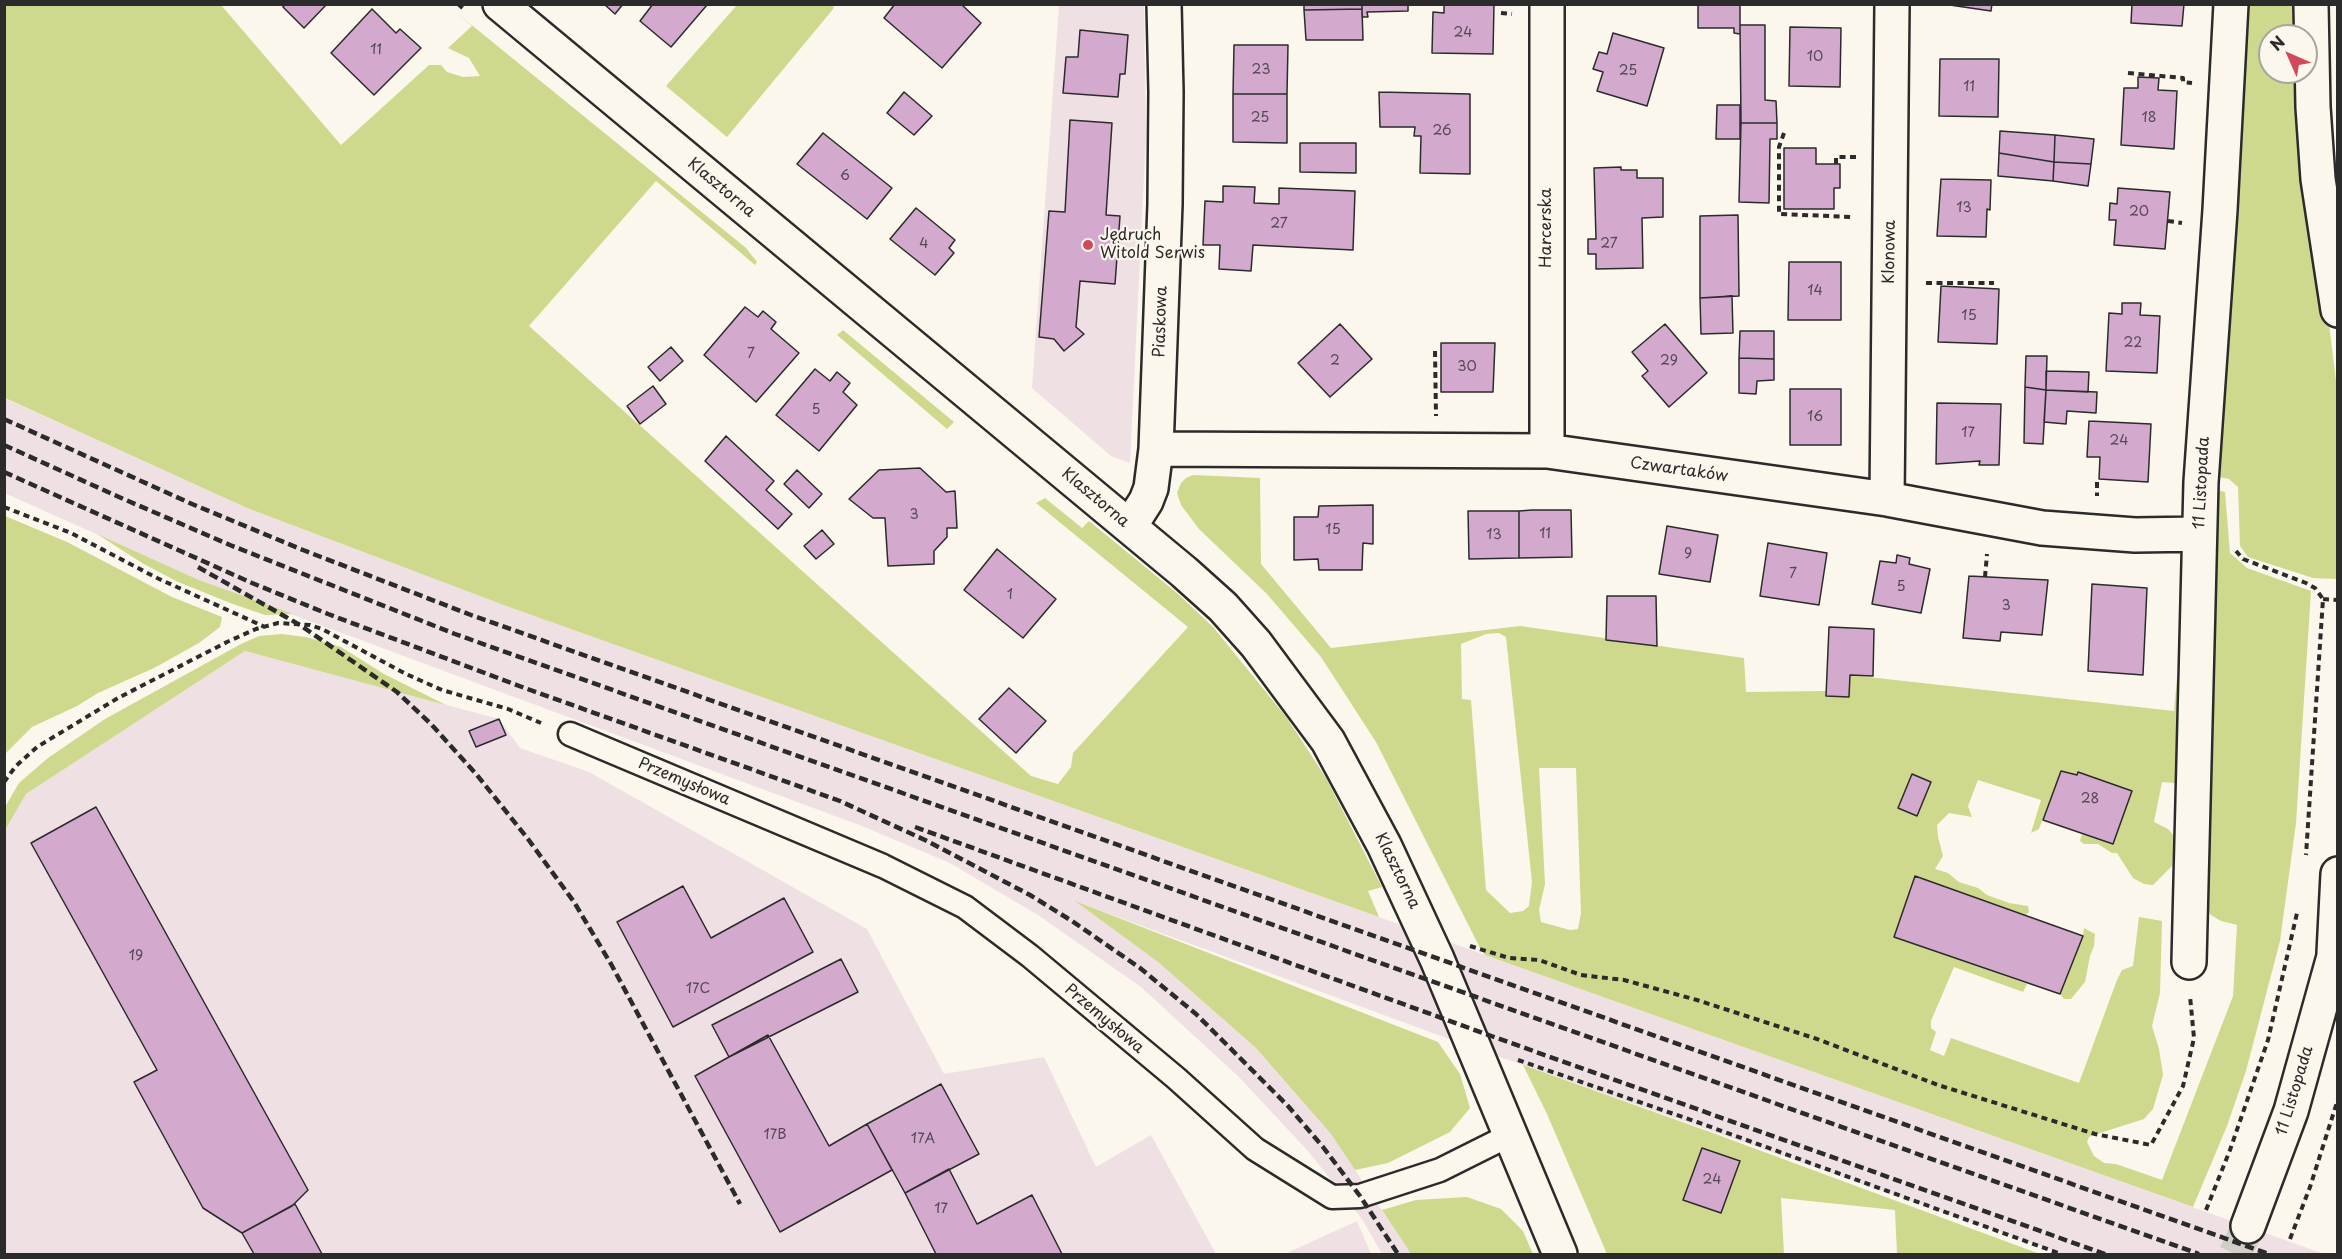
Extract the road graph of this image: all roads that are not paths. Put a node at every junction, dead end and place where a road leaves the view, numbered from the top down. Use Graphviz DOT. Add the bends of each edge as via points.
graph roads {
  1 [pos="500,4"];
  2 [pos="1164,4"];
  3 [pos="1547,4"];
  4 [pos="1892,4"];
  5 [pos="2231,4"];
  6 [pos="2311,4"];
  7 [pos="2337,310"];
  8 [pos="1156,449"];
  9 [pos="1547,451"];
  10 [pos="1887,499"];
  11 [pos="1130,526"];
  12 [pos="2199,534"];
  13 [pos="570,734"];
  14 [pos="2337,874"];
  15 [pos="2336,947"];
  16 [pos="2189,962"];
  17 [pos="1510,1135"];
  18 [pos="2248,1226"];
  19 [pos="1560,1254"];
  1 -- 11 [label="street, Klasztorna"];
  2 -- 8 [label="street, Piaskowa" via="1165,204"];
  3 -- 9 [label="street, Harcerska"];
  4 -- 10 [label="street, Klonowa"];
  5 -- 12 [label="street, 11 Listopada"];
  6 -- 7 [label="street" via="2318,169"];
  8 -- 9 [label="street, Czwartaków"];
  8 -- 11 [label="street, Piaskowa" via="1151,488"];
  9 -- 10 [label="street, Czwartaków"];
  10 -- 12 [label="street, Czwartaków" via="2042,528 2135,535"];
  11 -- 17 [label="street, Klasztorna" via="1222,607 1257,644 1328,741 1417,914"];
  12 -- 16 [label="street, 11 Listopada"];
  13 -- 17 [label="lane, Przemysłowa" via="892,870 964,907 1030,956 1255,1149 1332,1197 1360,1196 1440,1170"];
  14 -- 15 [label="street, 11 Listopada"];
  15 -- 18 [label="street, 11 Listopada" via="2291,1111"];
  17 -- 19 [label="street"];
}
